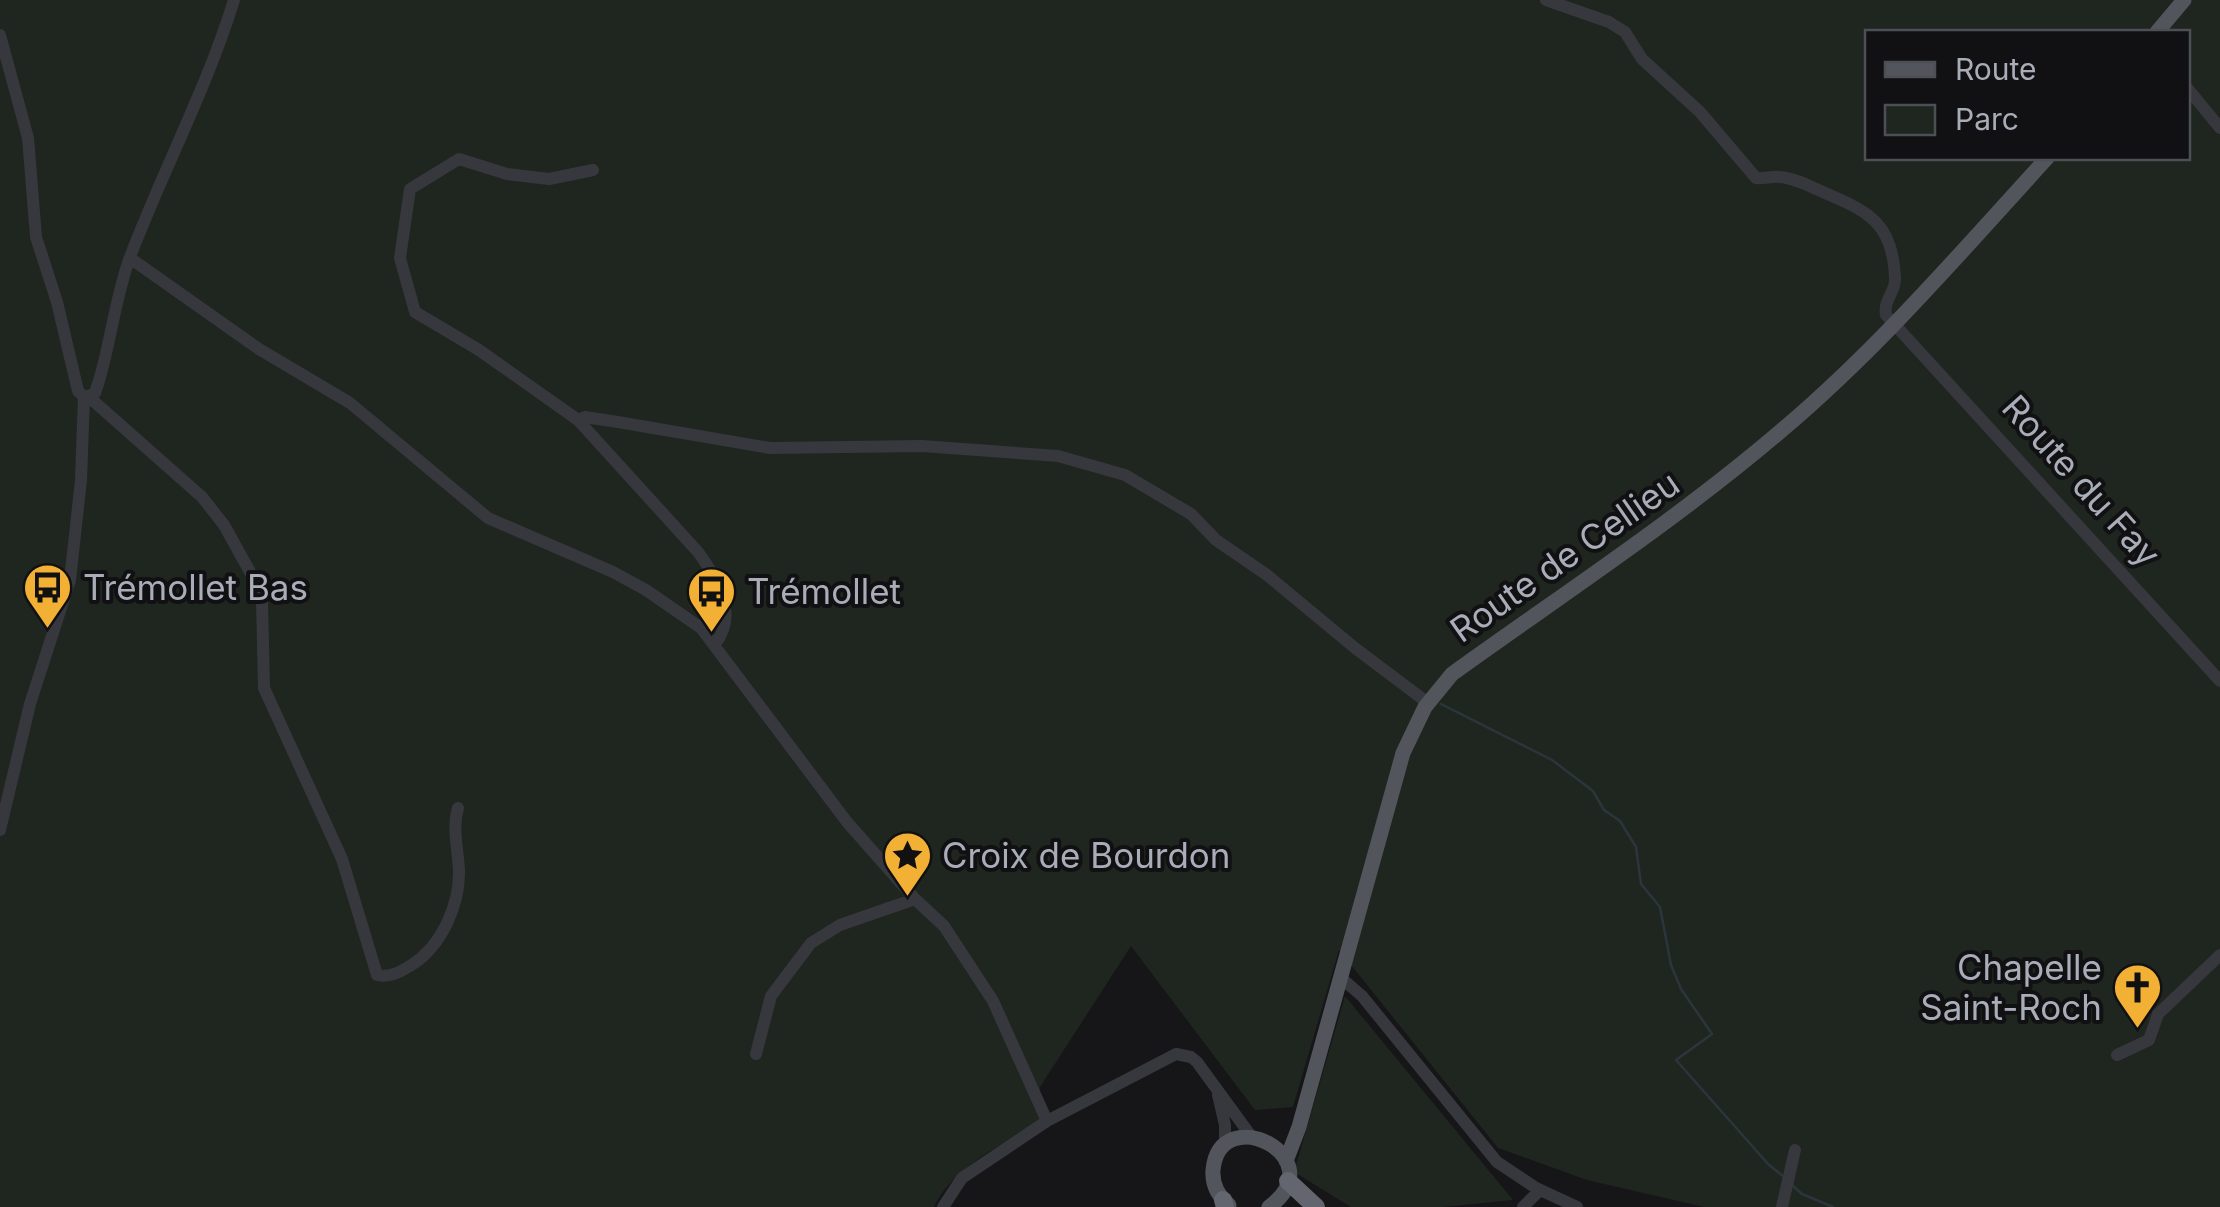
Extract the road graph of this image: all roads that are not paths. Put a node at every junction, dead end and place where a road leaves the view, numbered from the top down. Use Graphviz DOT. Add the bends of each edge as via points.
graph roads {
  1 [pos="234,0"];
  2 [pos="1546,0"];
  3 [pos="2184,0"];
  4 [pos="2160,30"];
  5 [pos="0,36"];
  6 [pos="2190,91"];
  7 [pos="2220,128"];
  8 [pos="2045,160"];
  9 [pos="593,170"];
  10 [pos="130,258"];
  11 [pos="1895,325"];
  12 [pos="87,397"];
  13 [pos="578,420"];
  14 [pos="715,644"];
  15 [pos="2220,680"];
  16 [pos="1428,703"];
  17 [pos="458,808"];
  18 [pos="0,830"];
  19 [pos="915,899"];
  20 [pos="2220,955"];
  21 [pos="1340,977"];
  22 [pos="756,1054"];
  23 [pos="2117,1055"];
  24 [pos="1212,1084"];
  25 [pos="1302,1117"];
  26 [pos="1045,1123"];
  27 [pos="1259,1138"];
  28 [pos="1225,1146"];
  29 [pos="1795,1150"];
  30 [pos="1286,1161"];
  31 [pos="1288,1181"];
  32 [pos="1540,1190"];
  33 [pos="1227,1205"];
  34 [pos="943,1207"];
  35 [pos="1269,1207"];
  36 [pos="1316,1207"];
  37 [pos="1523,1207"];
  38 [pos="1577,1207"];
  39 [pos="1782,1207"];
  1 -- 10 [label="street"];
  2 -- 11 [label="street" via="1625,32 1642,59 1700,112 1756,178 1788,178 1875,219 1889,241 1895,278 1884,310"];
  3 -- 4 [label="main road"];
  5 -- 12 [label="street" via="28,138 36,237 78,391"];
  6 -- 7 [label="street"];
  8 -- 11 [label="main road, Route de Cellieu"];
  9 -- 13 [label="street" via="549,179 456,160 410,188 400,258 415,312"];
  10 -- 12 [label="street" via="102,372"];
  10 -- 14 [label="street" via="350,403 474,508 646,590"];
  11 -- 15 [label="street, Route du Fay"];
  11 -- 16 [label="main road, Route de Cellieu" via="1695,502 1452,674"];
  12 -- 17 [label="street" via="202,497 254,579 262,601 264,688 342,859 377,975 402,971 439,939 459,878"];
  12 -- 18 [label="street" via="70,580 30,704"];
  13 -- 14 [label="street" via="712,572 726,611"];
  13 -- 16 [label="street" via="770,448 889,445 1058,456 1126,476 1191,514"];
  14 -- 19 [label="street" via="815,782"];
  16 -- 21 [label="main road, Route de Cellieu" via="1403,753"];
  19 -- 22 [label="street" via="840,925 811,943 771,996"];
  19 -- 26 [label="street" via="944,926 992,1001"];
  20 -- 23 [label="street" via="2158,1014 2149,1040"];
  21 -- 25 [label="main road, Route de Cellieu"];
  21 -- 32 [label="street" via="1497,1162"];
  24 -- 26 [label="street" via="1191,1056 1176,1054"];
  24 -- 27 [label="street"];
  24 -- 28 [label="street" via="1223,1112"];
  25 -- 27 [label="main road" via="1283,1136"];
  25 -- 30 [label="main road, Route de Cellieu"];
  26 -- 34 [label="street" via="962,1178"];
  27 -- 28 [label="main road"];
  27 -- 30 [label="main road"];
  28 -- 33 [label="main road" via="1212,1174"];
  29 -- 39 [label="street"];
  30 -- 31 [label="main road"];
  31 -- 35 [label="main road"];
  31 -- 36 [label="highway"];
  32 -- 37 [label="street"];
  32 -- 38 [label="street"];
}
